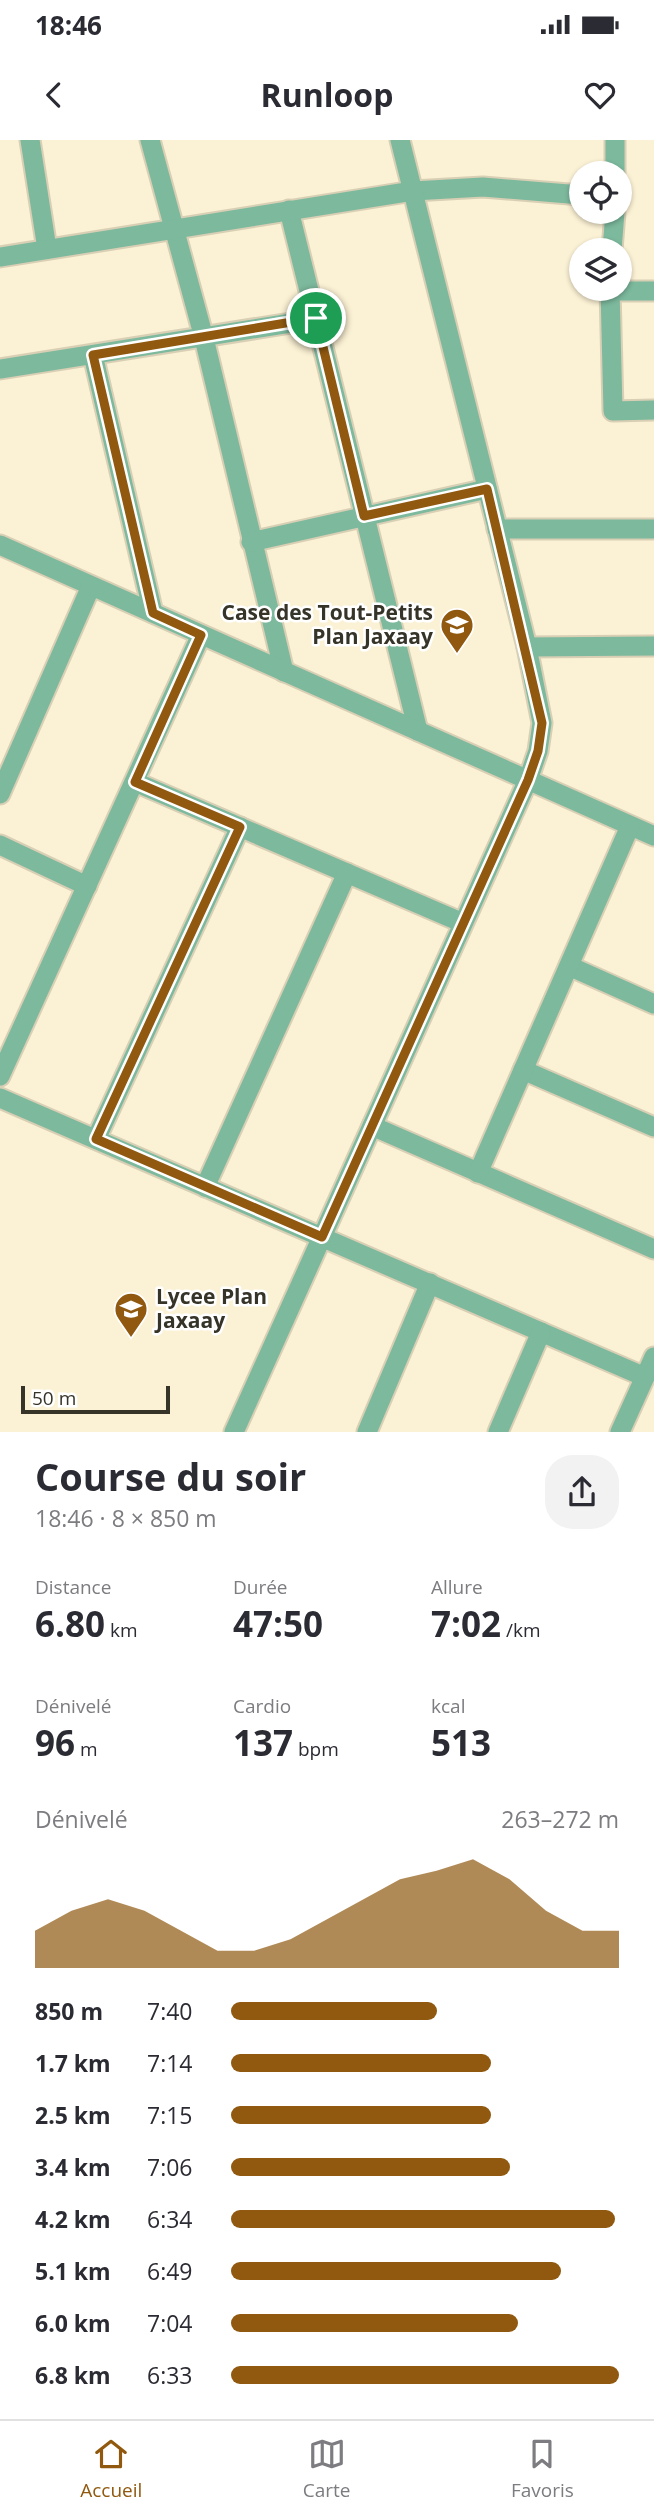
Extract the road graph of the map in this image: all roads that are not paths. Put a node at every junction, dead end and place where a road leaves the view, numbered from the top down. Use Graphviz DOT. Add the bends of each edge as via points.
graph roads {
  1 [pos="30,140"];
  2 [pos="150,140"];
  3 [pos="400,140"];
  4 [pos="615,140"];
  5 [pos="615,161"];
  6 [pos="412,191"];
  7 [pos="569,193"];
  8 [pos="289,210"];
  9 [pos="173,229"];
  10 [pos="47,249"];
  11 [pos="0,257"];
  12 [pos="632,290"];
  13 [pos="654,291"];
  14 [pos="610,301"];
  15 [pos="316,318"];
  16 [pos="204,338"];
  17 [pos="93,355"];
  18 [pos="0,369"];
  19 [pos="654,410"];
  20 [pos="487,489"];
  21 [pos="364,516"];
  22 [pos="497,529"];
  23 [pos="654,529"];
  24 [pos="251,542"];
  25 [pos="0,545"];
  26 [pos="91,586"];
  27 [pos="153,613"];
  28 [pos="201,635"];
  29 [pos="654,646"];
  30 [pos="527,647"];
  31 [pos="284,672"];
  32 [pos="418,731"];
  33 [pos="528,780"];
  34 [pos="135,782"];
  35 [pos="0,794"];
  36 [pos="630,826"];
  37 [pos="240,827"];
  38 [pos="654,836"];
  39 [pos="0,845"];
  40 [pos="347,873"];
  41 [pos="87,886"];
  42 [pos="463,923"];
  43 [pos="569,966"];
  44 [pos="654,1004"];
  45 [pos="523,1070"];
  46 [pos="0,1076"];
  47 [pos="0,1098"];
  48 [pos="372,1126"];
  49 [pos="654,1127"];
  50 [pos="96,1139"];
  51 [pos="478,1172"];
  52 [pos="205,1187"];
  53 [pos="322,1237"];
  54 [pos="654,1249"];
  55 [pos="430,1283"];
  56 [pos="541,1332"];
  57 [pos="654,1357"];
  58 [pos="645,1377"];
  59 [pos="234,1432"];
  60 [pos="367,1432"];
  61 [pos="498,1432"];
  62 [pos="620,1432"];
  1 -- 10 [label="street"];
  2 -- 9 [label="street"];
  3 -- 6 [label="street"];
  4 -- 5 [label="street"];
  6 -- 7 [label="street" via="483,187"];
  6 -- 8 [label="street"];
  6 -- 20 [label="street"];
  8 -- 9 [label="street"];
  8 -- 15 [label="street"];
  9 -- 10 [label="street"];
  9 -- 16 [label="street"];
  10 -- 11 [label="street"];
  12 -- 13 [label="street"];
  14 -- 19 [label="street" via="613,411"];
  15 -- 16 [label="street"];
  15 -- 21 [label="street"];
  16 -- 17 [label="street"];
  16 -- 24 [label="street"];
  17 -- 18 [label="street"];
  17 -- 27 [label="street"];
  20 -- 21 [label="street"];
  20 -- 22 [label="street"];
  21 -- 24 [label="street"];
  21 -- 32 [label="street"];
  22 -- 23 [label="street"];
  22 -- 30 [label="street"];
  24 -- 31 [label="street"];
  25 -- 26 [label="street"];
  26 -- 27 [label="street"];
  26 -- 35 [label="street"];
  27 -- 28 [label="street"];
  28 -- 31 [label="street"];
  28 -- 34 [label="street"];
  29 -- 30 [label="street"];
  30 -- 33 [label="street" via="542,723"];
  31 -- 32 [label="street"];
  32 -- 33 [label="street"];
  33 -- 36 [label="street"];
  33 -- 42 [label="street"];
  34 -- 37 [label="street"];
  34 -- 41 [label="street"];
  36 -- 38 [label="street"];
  36 -- 43 [label="street"];
  37 -- 40 [label="street"];
  37 -- 50 [label="street"];
  39 -- 41 [label="street"];
  40 -- 42 [label="street"];
  40 -- 52 [label="street"];
  41 -- 46 [label="street"];
  42 -- 48 [label="street"];
  43 -- 44 [label="street"];
  43 -- 45 [label="street"];
  45 -- 49 [label="street"];
  45 -- 51 [label="street"];
  47 -- 50 [label="street"];
  48 -- 51 [label="street"];
  48 -- 53 [label="street"];
  50 -- 52 [label="street"];
  51 -- 54 [label="street"];
  52 -- 53 [label="street"];
  53 -- 55 [label="street"];
  53 -- 59 [label="street"];
  55 -- 56 [label="street"];
  55 -- 60 [label="street"];
  56 -- 58 [label="street"];
  56 -- 61 [label="street"];
  57 -- 58 [label="street"];
  58 -- 62 [label="street"];
}
